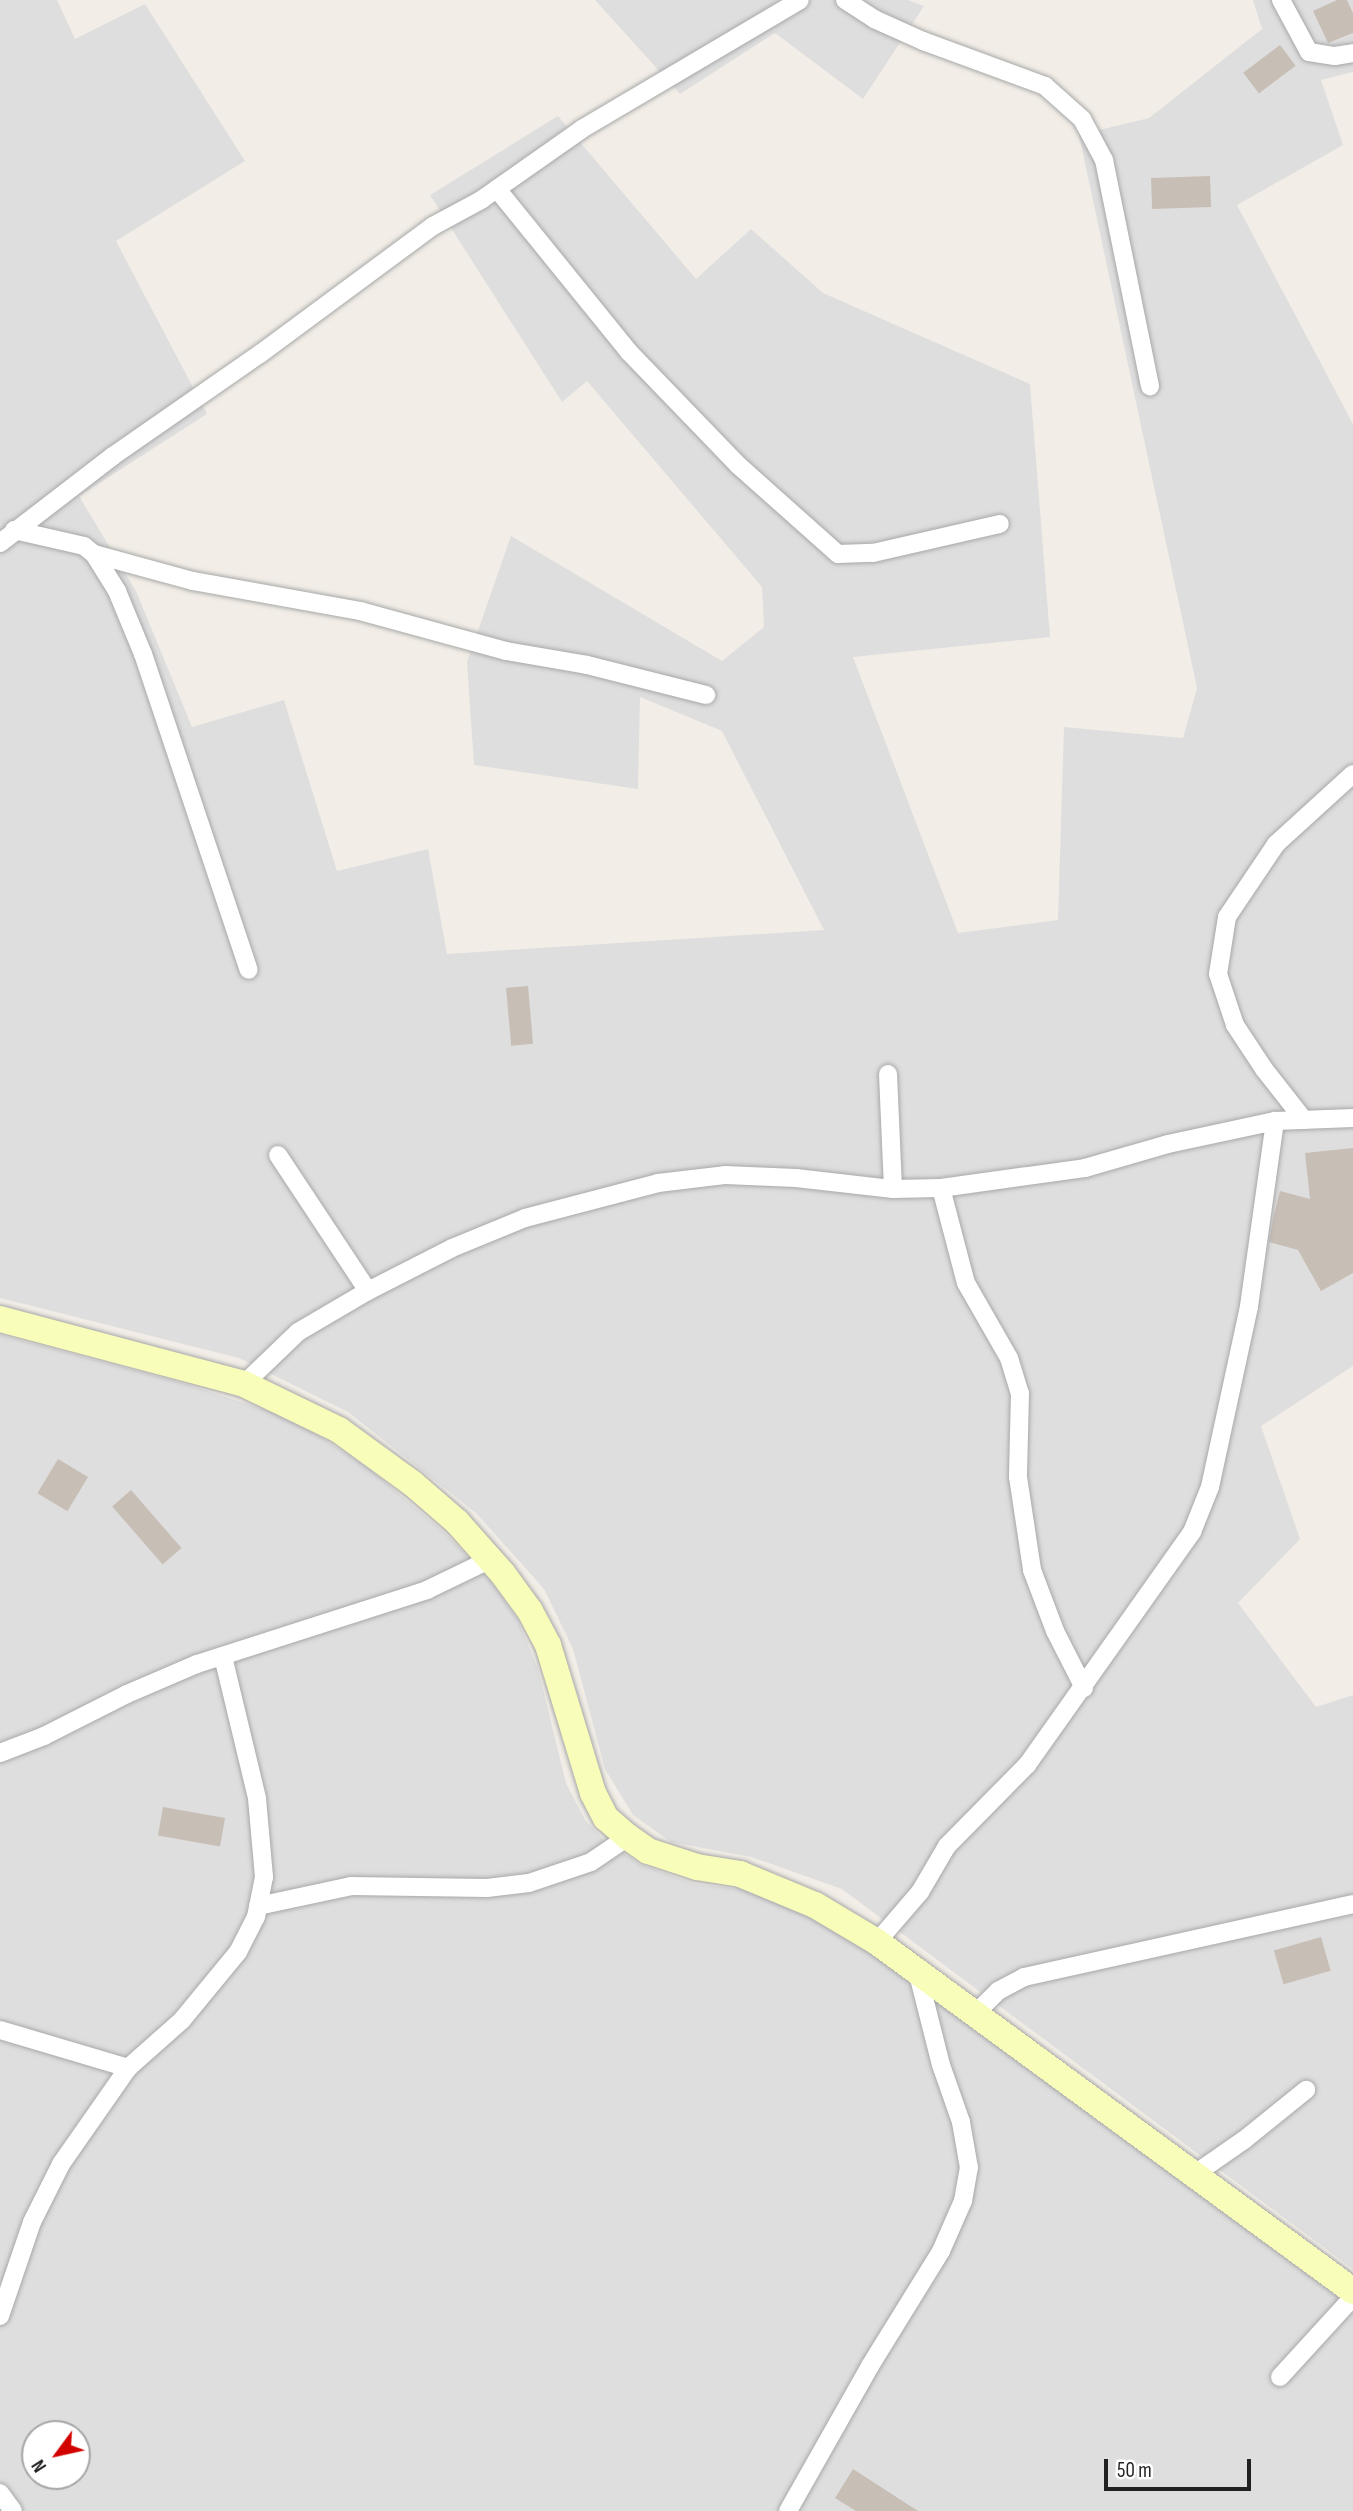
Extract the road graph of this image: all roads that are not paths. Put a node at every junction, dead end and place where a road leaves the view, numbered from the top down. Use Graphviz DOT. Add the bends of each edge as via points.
graph roads {
  1 [pos="800,0"];
  2 [pos="845,0"];
  3 [pos="1281,0"];
  4 [pos="1353,53"];
  5 [pos="497,189"];
  6 [pos="1150,386"];
  7 [pos="1000,524"];
  8 [pos="5,535"];
  9 [pos="94,554"];
  10 [pos="706,695"];
  11 [pos="1353,774"];
  12 [pos="249,970"];
  13 [pos="888,1074"];
  14 [pos="1353,1118"];
  15 [pos="1304,1120"];
  16 [pos="1275,1121"];
  17 [pos="278,1155"];
  18 [pos="941,1188"];
  19 [pos="893,1189"];
  20 [pos="368,1291"];
  21 [pos="0,1319"];
  22 [pos="244,1384"];
  23 [pos="491,1559"];
  24 [pos="223,1656"];
  25 [pos="1084,1688"];
  26 [pos="0,1753"];
  27 [pos="628,1837"];
  28 [pos="1353,1904"];
  29 [pos="258,1906"];
  30 [pos="877,1942"];
  31 [pos="917,1970"];
  32 [pos="976,2013"];
  33 [pos="0,2030"];
  34 [pos="128,2068"];
  35 [pos="1306,2090"];
  36 [pos="1195,2174"];
  37 [pos="1353,2291"];
  38 [pos="1353,2297"];
  39 [pos="0,2316"];
  40 [pos="1280,2376"];
  41 [pos="0,2493"];
  42 [pos="13,2511"];
  43 [pos="788,2511"];
  1 -- 5 [label="street" via="582,129"];
  2 -- 6 [label="street" via="923,41 1045,86 1082,119 1104,160"];
  3 -- 4 [label="street" via="1308,52"];
  5 -- 7 [label="street" via="629,352 737,465 838,554 873,554"];
  5 -- 8 [label="street" via="432,226"];
  8 -- 9 [label="street" via="84,546"];
  9 -- 10 [label="street" via="193,581 359,611 506,651 587,665"];
  9 -- 12 [label="street" via="117,591 143,654"];
  11 -- 15 [label="street" via="1276,844 1227,917 1218,974 1235,1025"];
  13 -- 19 [label="street"];
  14 -- 15 [label="street"];
  15 -- 16 [label="street"];
  16 -- 18 [label="street" via="1085,1168"];
  16 -- 25 [label="street" via="1249,1306 1210,1487 1192,1532"];
  17 -- 20 [label="street"];
  18 -- 19 [label="street"];
  18 -- 25 [label="street" via="966,1283 1009,1358 1020,1393 1018,1477 1032,1570 1055,1631"];
  19 -- 20 [label="street" via="726,1175 658,1183 525,1218 452,1248"];
  20 -- 22 [label="street" via="298,1332"];
  21 -- 22 [label="main road"];
  22 -- 23 [label="main road" via="339,1430 412,1483"];
  23 -- 24 [label="street" via="427,1590"];
  23 -- 27 [label="main road" via="530,1611 548,1645 593,1793 606,1818"];
  24 -- 26 [label="street"];
  24 -- 29 [label="street" via="257,1798 264,1877"];
  25 -- 30 [label="street" via="1027,1765 947,1846 920,1892"];
  27 -- 29 [label="street" via="591,1862 529,1883 487,1888 351,1886"];
  27 -- 30 [label="main road" via="648,1851 697,1867 740,1874 816,1905"];
  28 -- 32 [label="street" via="1024,1977 998,1991"];
  29 -- 34 [label="street" via="238,1952 182,2020"];
  30 -- 31 [label="main road"];
  31 -- 32 [label="main road"];
  31 -- 43 [label="street" via="961,2122 969,2168 963,2202 941,2251"];
  32 -- 36 [label="main road"];
  33 -- 34 [label="street"];
  34 -- 39 [label="street" via="61,2164 32,2222"];
  35 -- 36 [label="street"];
  36 -- 37 [label="main road"];
  38 -- 40 [label="street"];
  41 -- 42 [label="street"];
}
